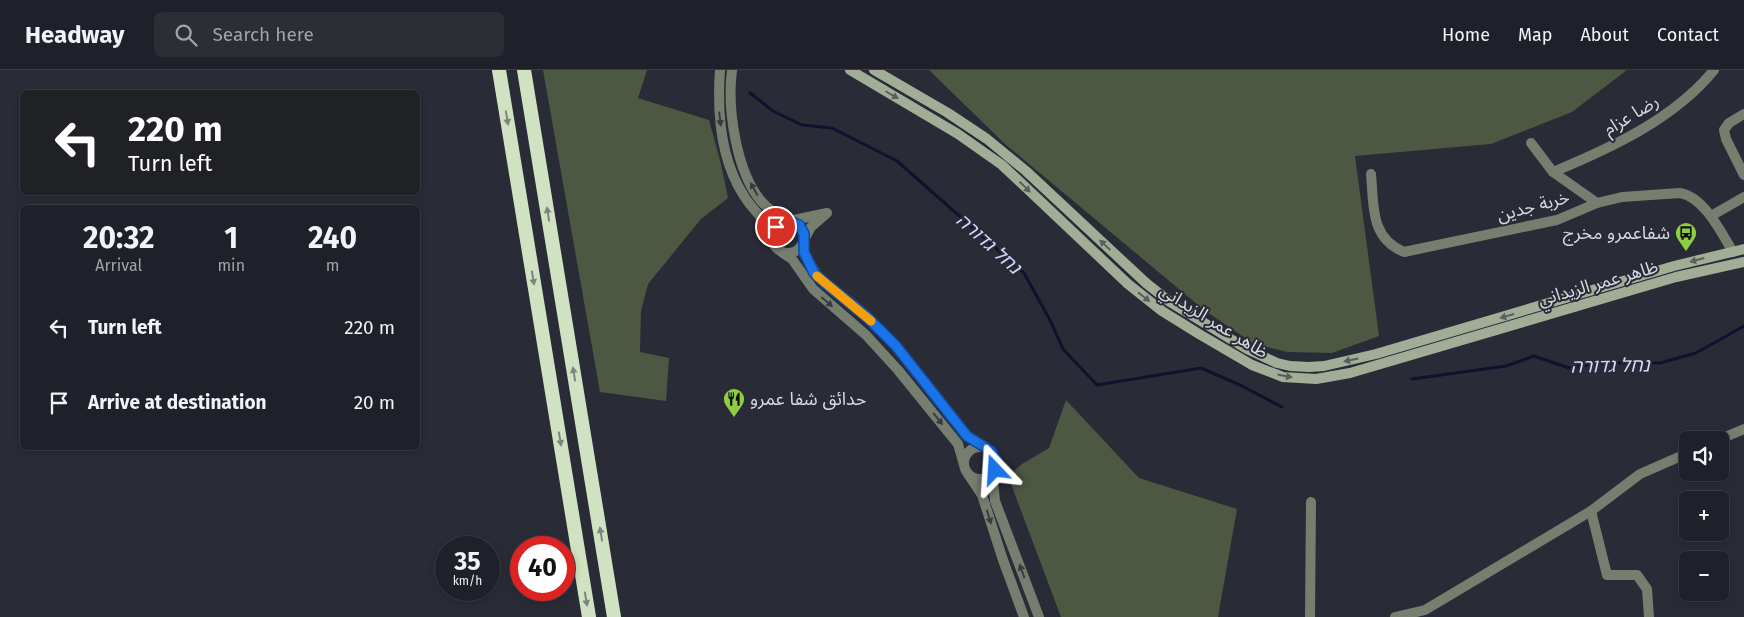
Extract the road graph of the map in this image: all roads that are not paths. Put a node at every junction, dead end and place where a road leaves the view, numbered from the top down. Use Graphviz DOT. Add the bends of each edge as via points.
graph roads {
  1 [pos="499,70"];
  2 [pos="524,70"];
  3 [pos="720,70"];
  4 [pos="732,70"];
  5 [pos="850,70"];
  6 [pos="874,70"];
  7 [pos="1714,70"];
  8 [pos="1744,114"];
  9 [pos="1531,144"];
  10 [pos="1553,172"];
  11 [pos="1371,174"];
  12 [pos="1744,175"];
  13 [pos="1744,198"];
  14 [pos="1597,203"];
  15 [pos="1712,216"];
  16 [pos="789,221"];
  17 [pos="772,240"];
  18 [pos="804,240"];
  19 [pos="1744,249"];
  20 [pos="783,252"];
  21 [pos="1733,252"];
  22 [pos="1744,262"];
  23 [pos="1744,429"];
  24 [pos="1729,435"];
  25 [pos="987,448"];
  26 [pos="1679,457"];
  27 [pos="966,470"];
  28 [pos="995,470"];
  29 [pos="1311,502"];
  30 [pos="1591,511"];
  31 [pos="588,617"];
  32 [pos="614,617"];
  33 [pos="1024,617"];
  34 [pos="1039,617"];
  35 [pos="1310,617"];
  36 [pos="1396,617"];
  37 [pos="1649,617"];
  1 -- 31 [label="highway, one-way"];
  32 -- 2 [label="highway, one-way"];
  3 -- 17 [label="street, one-way" via="719,111 727,156 743,195 767,223"];
  16 -- 4 [label="street, one-way" via="762,202 747,177 732,118"];
  5 -- 22 [label="main road, ظاهر عمر الزيداني, one-way" via="972,142 1002,165 1111,269 1162,311 1252,365 1283,377 1316,378 1350,373 1709,268"];
  21 -- 6 [label="main road, ظاهر عمر الزيداني, one-way" via="1674,266 1376,354 1324,366 1284,364 1247,350 1170,302 987,138"];
  7 -- 10 [label="street, رضا عزام" via="1669,112 1602,152"];
  8 -- 12 [label="street" via="1729,123 1724,134"];
  9 -- 10 [label="street"];
  10 -- 14 [label="street"];
  11 -- 14 [label="street, خربة جدين" via="1381,235 1392,247 1404,252 1557,220"];
  13 -- 15 [label="street"];
  14 -- 15 [label="street, خربة جدين" via="1622,197 1680,193 1688,194"];
  15 -- 21 [label="street, خربة جدين"];
  16 -- 17 [label="street" via="776,227"];
  16 -- 18 [label="street" via="802,229"];
  16 -- 18 [label="street" via="827,213 811,227"];
  17 -- 20 [label="street"];
  18 -- 20 [label="street" via="798,250"];
  18 -- 25 [label="street" via="804,252 819,278 880,329 967,436"];
  19 -- 21 [label="main road, ظاهر عمر الزيداني"];
  20 -- 27 [label="street, one-way" via="792,259 813,289 866,335 898,370 958,444"];
  23 -- 24 [label="street"];
  25 -- 27 [label="street" via="971,449 965,457"];
  25 -- 28 [label="street" via="995,455"];
  26 -- 30 [label="street" via="1640,474"];
  27 -- 28 [label="street" via="975,478 985,478"];
  27 -- 33 [label="street, one-way" via="982,495"];
  34 -- 28 [label="street, one-way" via="995,501"];
  29 -- 35 [label="street"];
  30 -- 36 [label="street" via="1424,610"];
  30 -- 37 [label="street" via="1607,575 1637,575 1647,589"];
}
